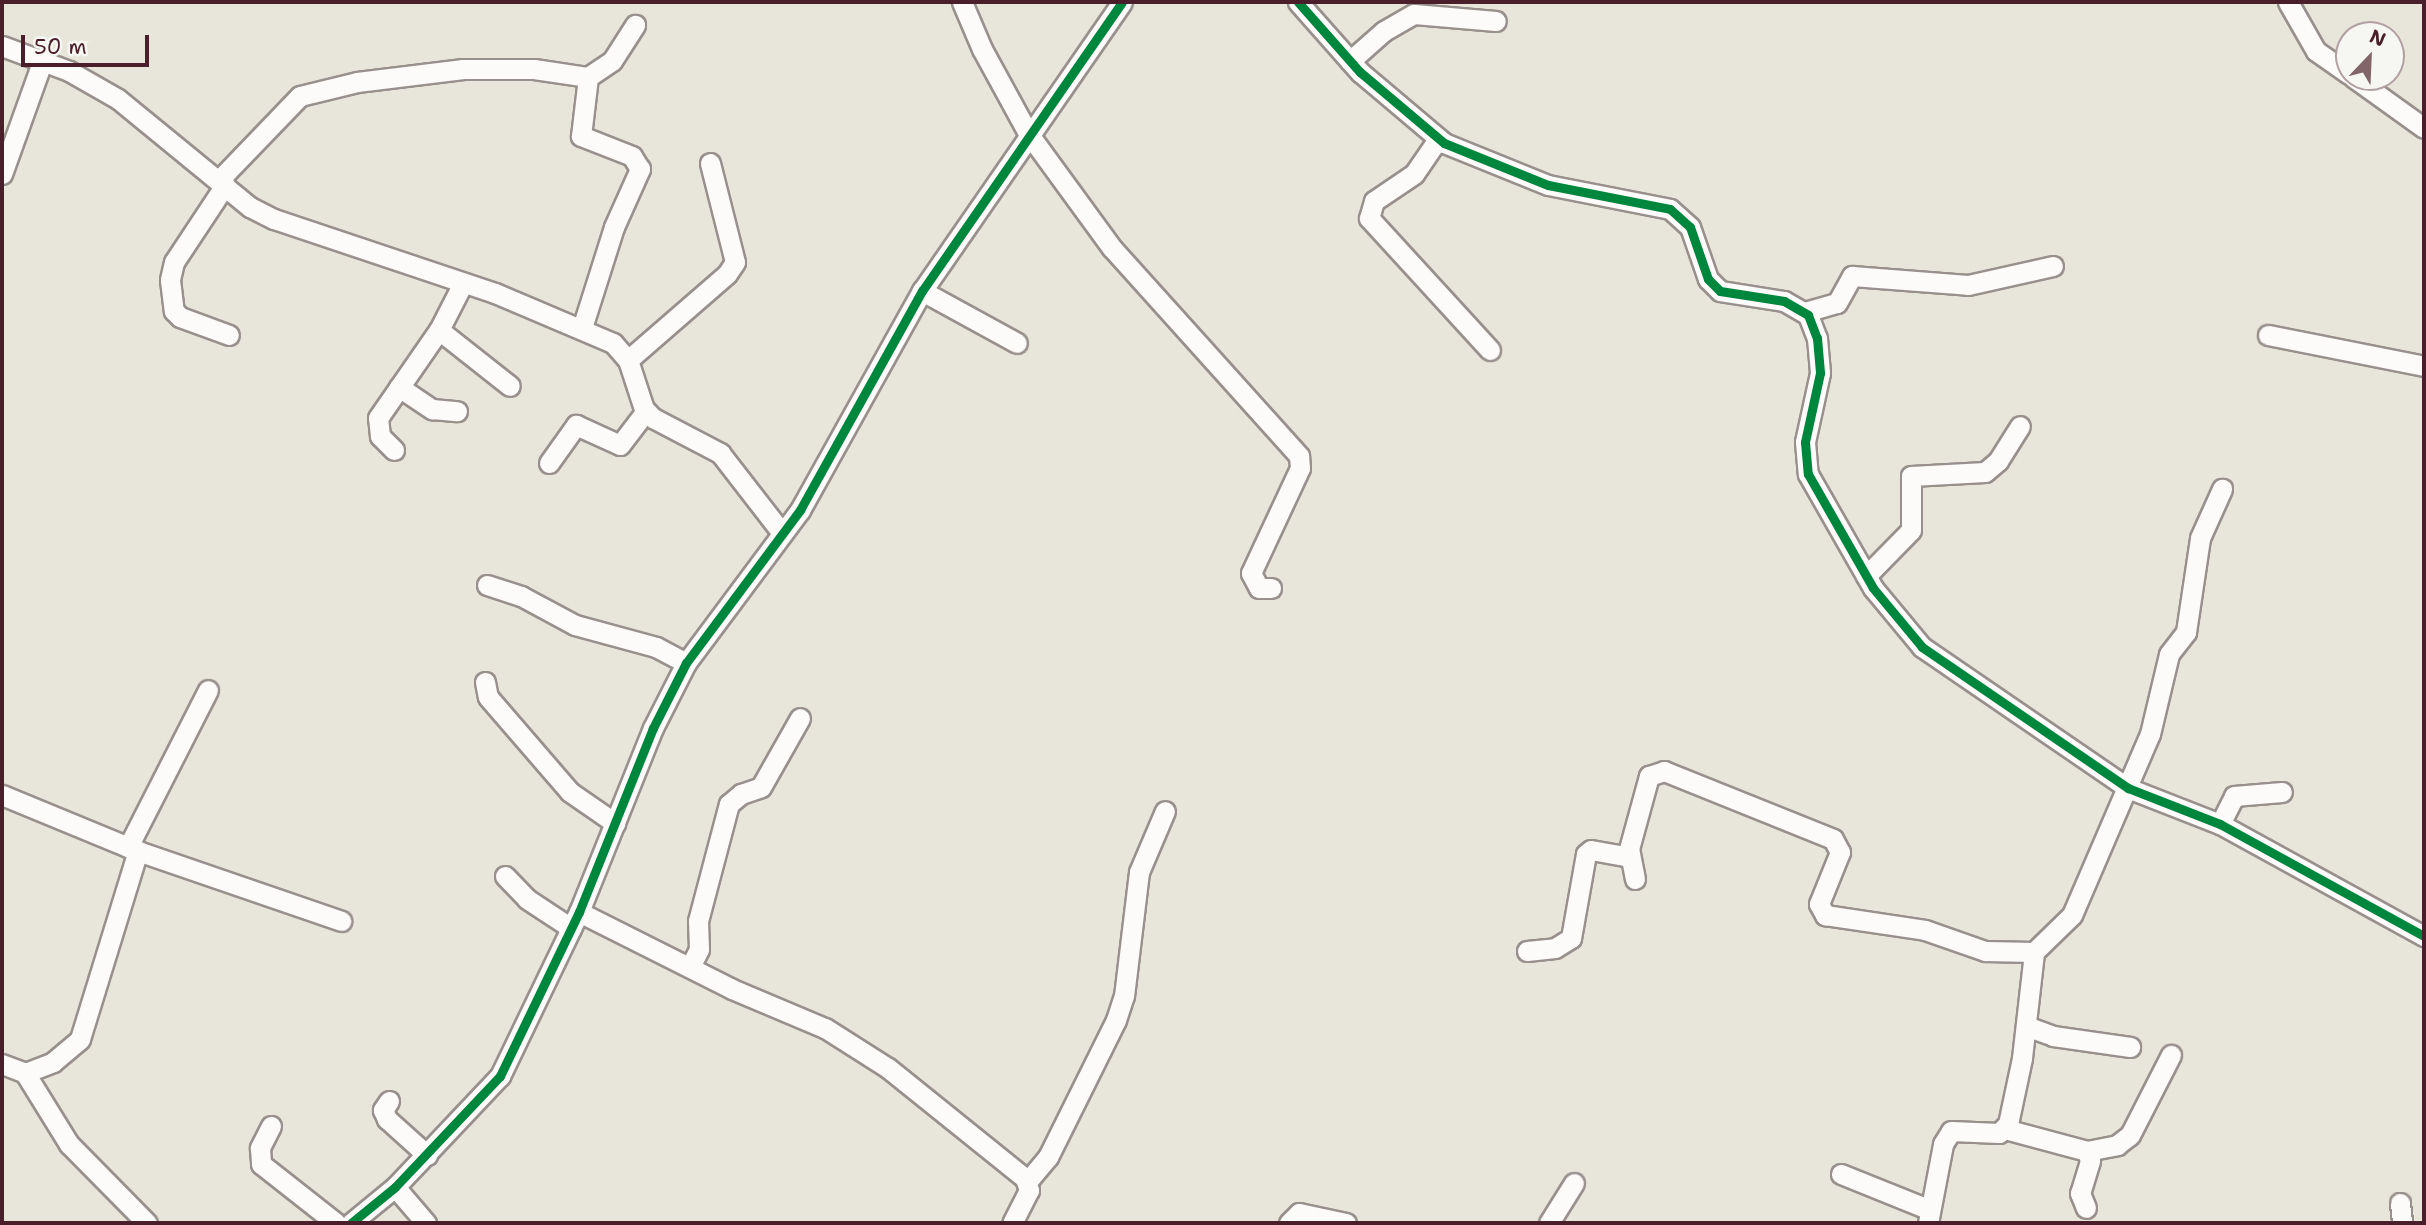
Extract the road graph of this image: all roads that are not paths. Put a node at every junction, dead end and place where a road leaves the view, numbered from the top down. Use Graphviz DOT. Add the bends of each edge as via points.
graph roads {
  1 [pos="962,2"];
  2 [pos="1122,2"];
  3 [pos="1298,2"];
  4 [pos="2288,2"];
  5 [pos="1496,21"];
  6 [pos="635,25"];
  7 [pos="2,46"];
  8 [pos="1350,61"];
  9 [pos="42,62"];
  10 [pos="2335,65"];
  11 [pos="587,77"];
  12 [pos="2372,91"];
  13 [pos="2424,128"];
  14 [pos="1028,133"];
  15 [pos="1438,139"];
  16 [pos="710,163"];
  17 [pos="2,174"];
  18 [pos="222,182"];
  19 [pos="2053,266"];
  20 [pos="463,284"];
  21 [pos="922,291"];
  22 [pos="1805,312"];
  23 [pos="582,328"];
  24 [pos="439,330"];
  25 [pos="229,335"];
  26 [pos="2268,335"];
  27 [pos="1017,343"];
  28 [pos="1490,350"];
  29 [pos="628,360"];
  30 [pos="2424,366"];
  31 [pos="510,386"];
  32 [pos="399,387"];
  33 [pos="457,411"];
  34 [pos="646,411"];
  35 [pos="2020,426"];
  36 [pos="394,450"];
  37 [pos="549,463"];
  38 [pos="2222,489"];
  39 [pos="782,533"];
  40 [pos="1866,576"];
  41 [pos="487,585"];
  42 [pos="1271,588"];
  43 [pos="686,663"];
  44 [pos="485,682"];
  45 [pos="208,690"];
  46 [pos="800,718"];
  47 [pos="2128,788"];
  48 [pos="2282,792"];
  49 [pos="2,795"];
  50 [pos="1165,811"];
  51 [pos="615,823"];
  52 [pos="2220,824"];
  53 [pos="133,849"];
  54 [pos="1629,857"];
  55 [pos="505,876"];
  56 [pos="1635,879"];
  57 [pos="575,920"];
  58 [pos="341,921"];
  59 [pos="2424,936"];
  60 [pos="1527,951"];
  61 [pos="2034,951"];
  62 [pos="690,967"];
  63 [pos="2026,1026"];
  64 [pos="2130,1047"];
  65 [pos="2171,1055"];
  66 [pos="2,1064"];
  67 [pos="24,1073"];
  68 [pos="389,1101"];
  69 [pos="271,1126"];
  70 [pos="2004,1129"];
  71 [pos="2087,1152"];
  72 [pos="427,1155"];
  73 [pos="1840,1174"];
  74 [pos="1027,1182"];
  75 [pos="1574,1183"];
  76 [pos="395,1187"];
  77 [pos="2400,1203"];
  78 [pos="2086,1208"];
  79 [pos="1928,1216"];
  80 [pos="147,1223"];
  81 [pos="336,1223"];
  82 [pos="351,1223"];
  83 [pos="426,1223"];
  84 [pos="1012,1223"];
  85 [pos="1289,1223"];
  86 [pos="1346,1223"];
  87 [pos="1549,1223"];
  88 [pos="2402,1223"];
  1 -- 14 [label="street"];
  2 -- 14 [label="street"];
  3 -- 8 [label="street"];
  4 -- 10 [label="street" via="2316,51"];
  5 -- 8 [label="street" via="1414,14 1384,31"];
  6 -- 11 [label="street" via="612,61"];
  7 -- 9 [label="street"];
  8 -- 15 [label="street"];
  9 -- 17 [label="street"];
  9 -- 18 [label="street" via="69,71 118,99"];
  11 -- 18 [label="street" via="534,69 463,69 357,82 300,96"];
  11 -- 23 [label="street" via="581,136 632,156 640,169 614,227"];
  12 -- 13 [label="street"];
  14 -- 21 [label="street"];
  14 -- 42 [label="street" via="1112,248 1299,456 1300,468 1251,573 1259,588"];
  15 -- 22 [label="street" via="1548,185 1670,209 1690,226 1708,279 1720,290 1784,301"];
  15 -- 28 [label="street" via="1414,174 1374,201 1369,218"];
  16 -- 29 [label="street" via="734,262 727,274"];
  18 -- 20 [label="street" via="250,207 274,219"];
  18 -- 25 [label="street" via="174,262 170,280 174,311 180,317"];
  19 -- 22 [label="street" via="1968,285 1852,276 1837,303"];
  20 -- 23 [label="street"];
  20 -- 24 [label="street"];
  21 -- 27 [label="street"];
  21 -- 39 [label="street" via="800,510"];
  22 -- 40 [label="street" via="1816,338 1820,373 1805,442 1808,474"];
  23 -- 29 [label="street" via="613,343"];
  24 -- 31 [label="street"];
  24 -- 32 [label="street"];
  26 -- 30 [label="street"];
  29 -- 34 [label="street"];
  32 -- 33 [label="street" via="432,409"];
  32 -- 36 [label="street" via="377,423 380,436"];
  34 -- 37 [label="street" via="620,445 576,425"];
  34 -- 39 [label="street" via="720,453"];
  35 -- 40 [label="street" via="1998,461 1984,472 1911,476 1911,530"];
  38 -- 47 [label="street" via="2200,538 2186,632 2169,654 2158,709"];
  39 -- 43 [label="street"];
  40 -- 47 [label="street" via="1922,647"];
  41 -- 43 [label="street" via="521,596 575,625 656,647"];
  43 -- 51 [label="street" via="653,728"];
  44 -- 51 [label="street" via="488,697 570,792"];
  45 -- 53 [label="street"];
  46 -- 62 [label="street" via="761,788 741,794 729,804 698,921 699,949"];
  47 -- 52 [label="street"];
  47 -- 61 [label="street" via="2068,922"];
  48 -- 52 [label="street" via="2234,796"];
  49 -- 53 [label="street"];
  50 -- 74 [label="street" via="1139,872 1124,996 1116,1020 1048,1157"];
  51 -- 57 [label="street"];
  52 -- 59 [label="street"];
  53 -- 58 [label="street"];
  53 -- 67 [label="street" via="80,1039 53,1062"];
  54 -- 56 [label="street"];
  54 -- 60 [label="street" via="1591,849 1571,938 1555,948"];
  54 -- 61 [label="street" via="1649,776 1664,771 1833,839 1840,852 1819,904 1825,915 1925,930 1985,951"];
  55 -- 57 [label="street" via="527,899"];
  57 -- 62 [label="street"];
  57 -- 72 [label="street" via="500,1076"];
  61 -- 63 [label="street"];
  62 -- 74 [label="street" via="825,1028 858,1048"];
  63 -- 64 [label="street" via="2053,1036"];
  63 -- 70 [label="street" via="2011,1117"];
  65 -- 71 [label="street" via="2130,1135 2117,1145"];
  66 -- 67 [label="street"];
  67 -- 80 [label="street" via="69,1144"];
  68 -- 72 [label="street" via="383,1110 387,1119"];
  69 -- 81 [label="street" via="260,1148 261,1164"];
  70 -- 71 [label="street"];
  70 -- 79 [label="street" via="1999,1133 1951,1131 1943,1144"];
  71 -- 78 [label="street" via="2090,1161 2080,1194"];
  72 -- 76 [label="street"];
  73 -- 79 [label="street"];
  74 -- 84 [label="street" via="1026,1196"];
  75 -- 87 [label="street"];
  76 -- 82 [label="street"];
  76 -- 83 [label="street"];
  77 -- 88 [label="street"];
  85 -- 86 [label="street" via="1299,1213"];
}
